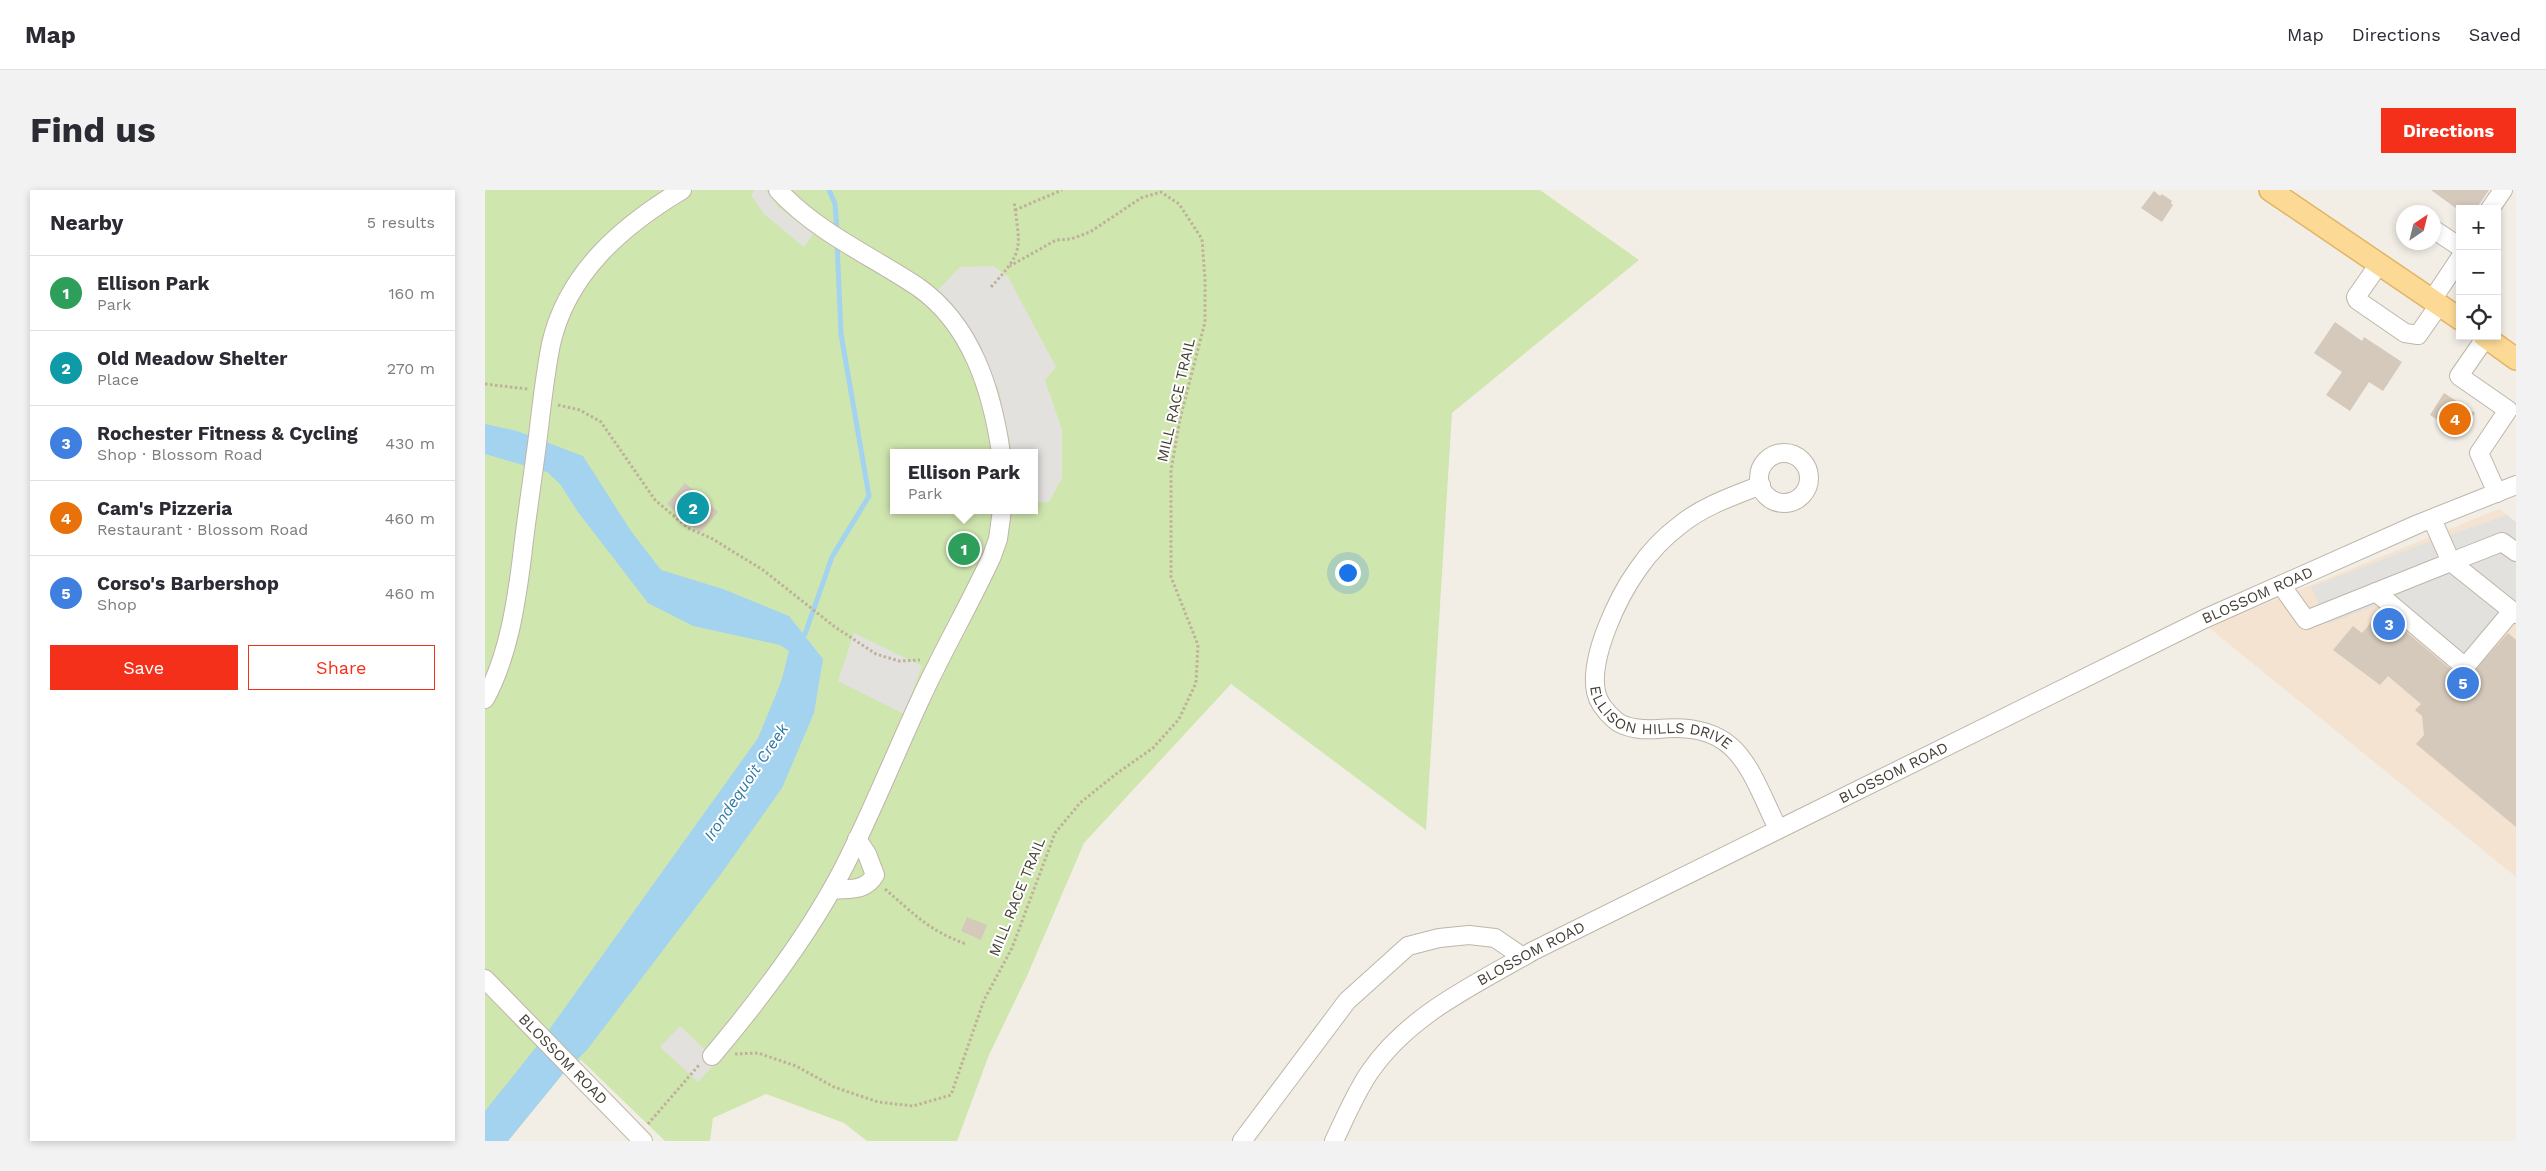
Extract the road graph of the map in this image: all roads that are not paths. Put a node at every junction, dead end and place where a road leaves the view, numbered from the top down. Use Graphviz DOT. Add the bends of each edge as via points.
graph roads {
  1 [pos="682,190"];
  2 [pos="778,190"];
  3 [pos="2270,190"];
  4 [pos="2503,190"];
  5 [pos="2493,205"];
  6 [pos="2441,235"];
  7 [pos="2456,245"];
  8 [pos="2379,264"];
  9 [pos="2456,266"];
  10 [pos="2436,303"];
  11 [pos="2456,316"];
  12 [pos="2483,340"];
  13 [pos="2489,340"];
  14 [pos="2516,358"];
  15 [pos="1000,449"];
  16 [pos="1761,485"];
  17 [pos="2516,485"];
  18 [pos="2497,493"];
  19 [pos="1001,514"];
  20 [pos="2432,519"];
  21 [pos="2516,552"];
  22 [pos="2451,562"];
  23 [pos="2281,585"];
  24 [pos="2376,592"];
  25 [pos="2514,613"];
  26 [pos="486,694"];
  27 [pos="1778,829"];
  28 [pos="857,839"];
  29 [pos="832,890"];
  30 [pos="1523,957"];
  31 [pos="485,979"];
  32 [pos="712,1056"];
  33 [pos="641,1139"];
  34 [pos="1242,1141"];
  35 [pos="1334,1141"];
  1 -- 26 [label="street" via="615,237 578,282 561,313 551,343 512,623 499,667"];
  2 -- 15 [label="street" via="809,220 935,301 962,334 978,364 989,392"];
  3 -- 8 [label="main road"];
  4 -- 5 [label="street"];
  6 -- 7 [label="street"];
  8 -- 10 [label="main road"];
  8 -- 10 [label="street" via="2357,300 2405,333 2418,335"];
  9 -- 10 [label="street"];
  10 -- 11 [label="main road"];
  12 -- 18 [label="street" via="2459,376 2508,410 2479,453"];
  13 -- 14 [label="main road"];
  16 -- 27 [label="street, ELLISON HILLS DRIVE" via="1702,510 1657,545 1639,568 1613,615 1595,672 1596,692 1616,721 1633,728 1700,730 1723,739 1747,763"];
  17 -- 18 [label="street, BLOSSOM ROAD"];
  18 -- 20 [label="street, BLOSSOM ROAD"];
  19 -- 28 [label="street" via="992,556 942,653"];
  20 -- 22 [label="street"];
  20 -- 23 [label="street, BLOSSOM ROAD"];
  21 -- 22 [label="street" via="2502,542"];
  22 -- 24 [label="street"];
  22 -- 25 [label="street"];
  23 -- 24 [label="street" via="2306,620"];
  23 -- 27 [label="street, BLOSSOM ROAD" via="2204,619"];
  24 -- 25 [label="street" via="2465,667"];
  27 -- 30 [label="street, BLOSSOM ROAD"];
  28 -- 29 [label="street"];
  28 -- 29 [label="street" via="875,875 860,888"];
  29 -- 32 [label="street" via="739,1024"];
  30 -- 34 [label="street" via="1495,938 1469,935 1409,946 1347,1000"];
  30 -- 35 [label="street, BLOSSOM ROAD" via="1448,999 1394,1042 1370,1072"];
  31 -- 33 [label="street, BLOSSOM ROAD"];
}
